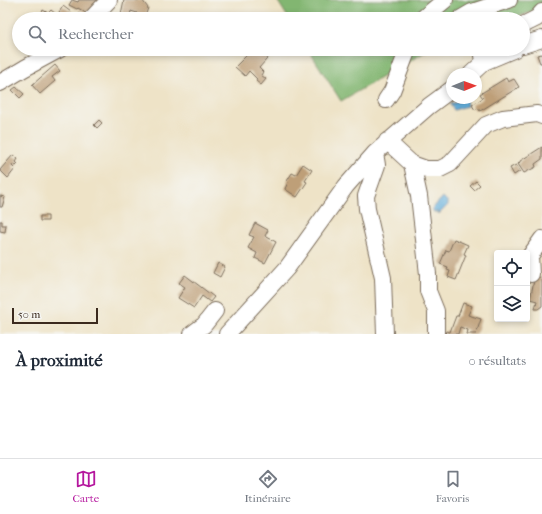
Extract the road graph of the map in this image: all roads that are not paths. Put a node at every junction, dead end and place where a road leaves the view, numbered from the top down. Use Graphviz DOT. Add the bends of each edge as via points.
graph roads {
  1 [pos="108,0"];
  2 [pos="445,0"];
  3 [pos="509,0"];
  4 [pos="538,0"];
  5 [pos="542,2"];
  6 [pos="97,12"];
  7 [pos="430,12"];
  8 [pos="472,12"];
  9 [pos="542,12"];
  10 [pos="530,22"];
  11 [pos="542,38"];
  12 [pos="530,42"];
  13 [pos="47,56"];
  14 [pos="405,56"];
  15 [pos="483,56"];
  16 [pos="475,68"];
  17 [pos="0,83"];
  18 [pos="446,93"];
  19 [pos="386,100"];
  20 [pos="542,116"];
  21 [pos="387,141"];
  22 [pos="375,154"];
  23 [pos="412,164"];
  24 [pos="542,239"];
  25 [pos="531,274"];
  26 [pos="215,311"];
  27 [pos="192,334"];
  28 [pos="227,334"];
  29 [pos="385,334"];
  30 [pos="436,334"];
  1 -- 6 [label="street"];
  2 -- 7 [label="street"];
  3 -- 8 [label="street"];
  4 -- 5 [label="street"];
  9 -- 10 [label="street"];
  11 -- 12 [label="street"];
  13 -- 17 [label="street"];
  14 -- 19 [label="street"];
  15 -- 16 [label="street"];
  18 -- 21 [label="street"];
  20 -- 23 [label="street" via="537,114 503,118 486,125 450,164 440,169 426,169"];
  21 -- 22 [label="street"];
  21 -- 23 [label="street"];
  22 -- 28 [label="street" via="346,186 287,268"];
  22 -- 29 [label="street" via="377,165 366,196 383,278"];
  23 -- 30 [label="street" via="419,196 428,291 436,310"];
  24 -- 25 [label="street" via="530,256"];
  26 -- 27 [label="street" via="204,325"];
}
